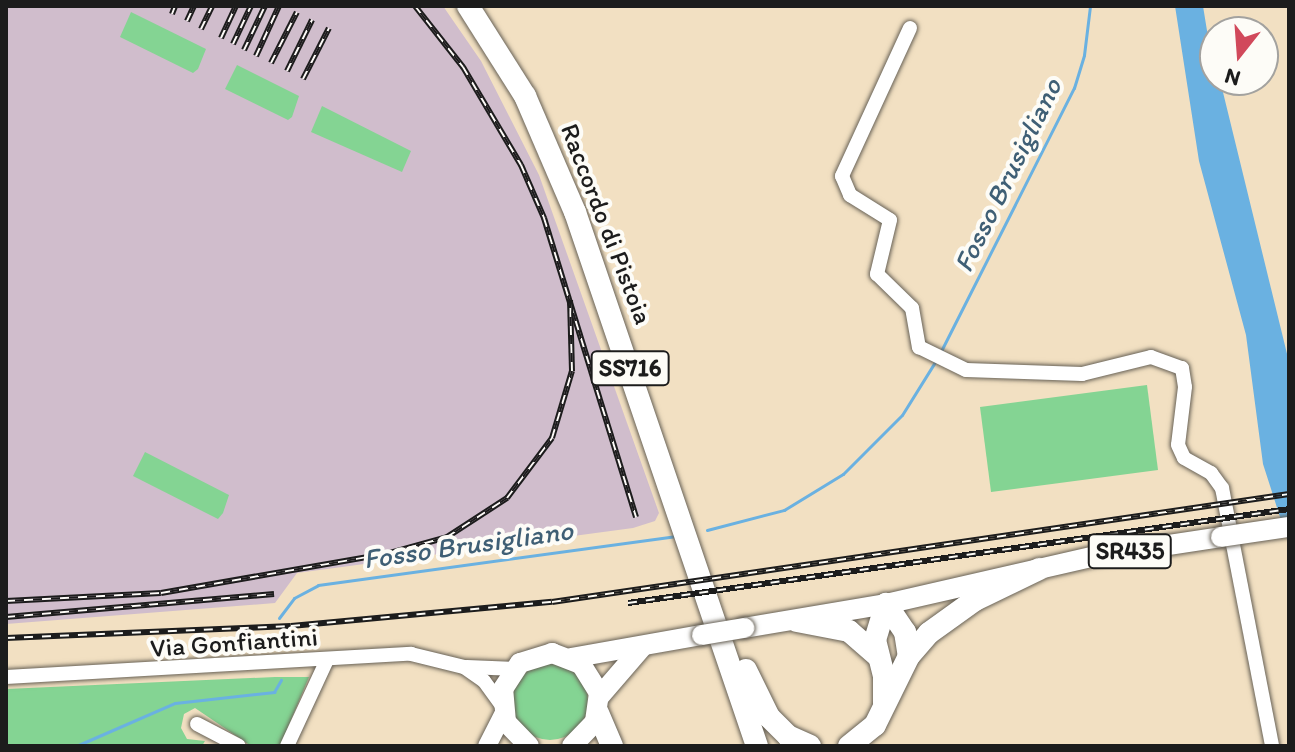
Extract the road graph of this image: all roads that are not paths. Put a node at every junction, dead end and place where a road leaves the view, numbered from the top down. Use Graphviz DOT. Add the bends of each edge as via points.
graph roads {
  1 [pos="468,6"];
  2 [pos="483,6"];
  3 [pos="910,28"];
  4 [pos="1289,527"];
  5 [pos="1039,569"];
  6 [pos="886,604"];
  7 [pos="797,621"];
  8 [pos="643,646"];
  9 [pos="878,656"];
  10 [pos="909,656"];
  11 [pos="571,658"];
  12 [pos="327,660"];
  13 [pos="464,667"];
  14 [pos="514,669"];
  15 [pos="738,670"];
  16 [pos="6,677"];
  17 [pos="599,705"];
  18 [pos="884,708"];
  19 [pos="502,710"];
  20 [pos="197,724"];
  21 [pos="239,746"];
  22 [pos="287,746"];
  23 [pos="487,746"];
  24 [pos="529,746"];
  25 [pos="572,746"];
  26 [pos="612,746"];
  27 [pos="739,746"];
  28 [pos="757,746"];
  29 [pos="771,746"];
  30 [pos="810,746"];
  31 [pos="849,746"];
  32 [pos="1272,746"];
  1 -- 15 [label="highway, Raccordo di Pistoia / SS716" via="551,149"];
  2 -- 15 [label="highway, Raccordo di Pistoia / SS716" via="525,72 573,171"];
  3 -- 32 [label="street" via="842,176 850,195 890,220 877,274 910,304 919,347 966,370 1082,374 1151,357 1182,368 1178,445 1188,462 1211,473 1222,488"];
  4 -- 5 [label="main road, SR435, bridge"];
  5 -- 6 [label="main road, SR435"];
  5 -- 10 [label="highway" via="944,620"];
  6 -- 7 [label="main road, SR435"];
  6 -- 9 [label="highway" via="875,640"];
  6 -- 10 [label="highway" via="905,632"];
  7 -- 8 [label="main road, SR435, bridge"];
  7 -- 9 [label="highway" via="849,631"];
  8 -- 11 [label="main road, SR435"];
  8 -- 17 [label="main road"];
  9 -- 18 [label="highway"];
  10 -- 18 [label="highway"];
  11 -- 14 [label="main road, SR435" via="541,654"];
  11 -- 17 [label="main road" via="589,672"];
  12 -- 13 [label="street, Via Gonfiantini" via="411,654"];
  12 -- 16 [label="street, Via Gonfiantini"];
  12 -- 22 [label="street"];
  13 -- 14 [label="street, Via Gonfiantini"];
  13 -- 19 [label="street, Via Gonfiantini" via="484,681"];
  14 -- 19 [label="main road"];
  15 -- 27 [label="highway"];
  15 -- 28 [label="highway, Raccordo di Pistoia / SS716"];
  15 -- 29 [label="highway, Raccordo di Pistoia / SS716"];
  15 -- 30 [label="highway" via="769,717 788,736"];
  17 -- 25 [label="main road" via="590,731"];
  17 -- 26 [label="highway"];
  18 -- 31 [label="highway" via="870,730"];
  19 -- 23 [label="main road"];
  19 -- 24 [label="main road" via="512,732"];
  20 -- 21 [label="street"];
}
